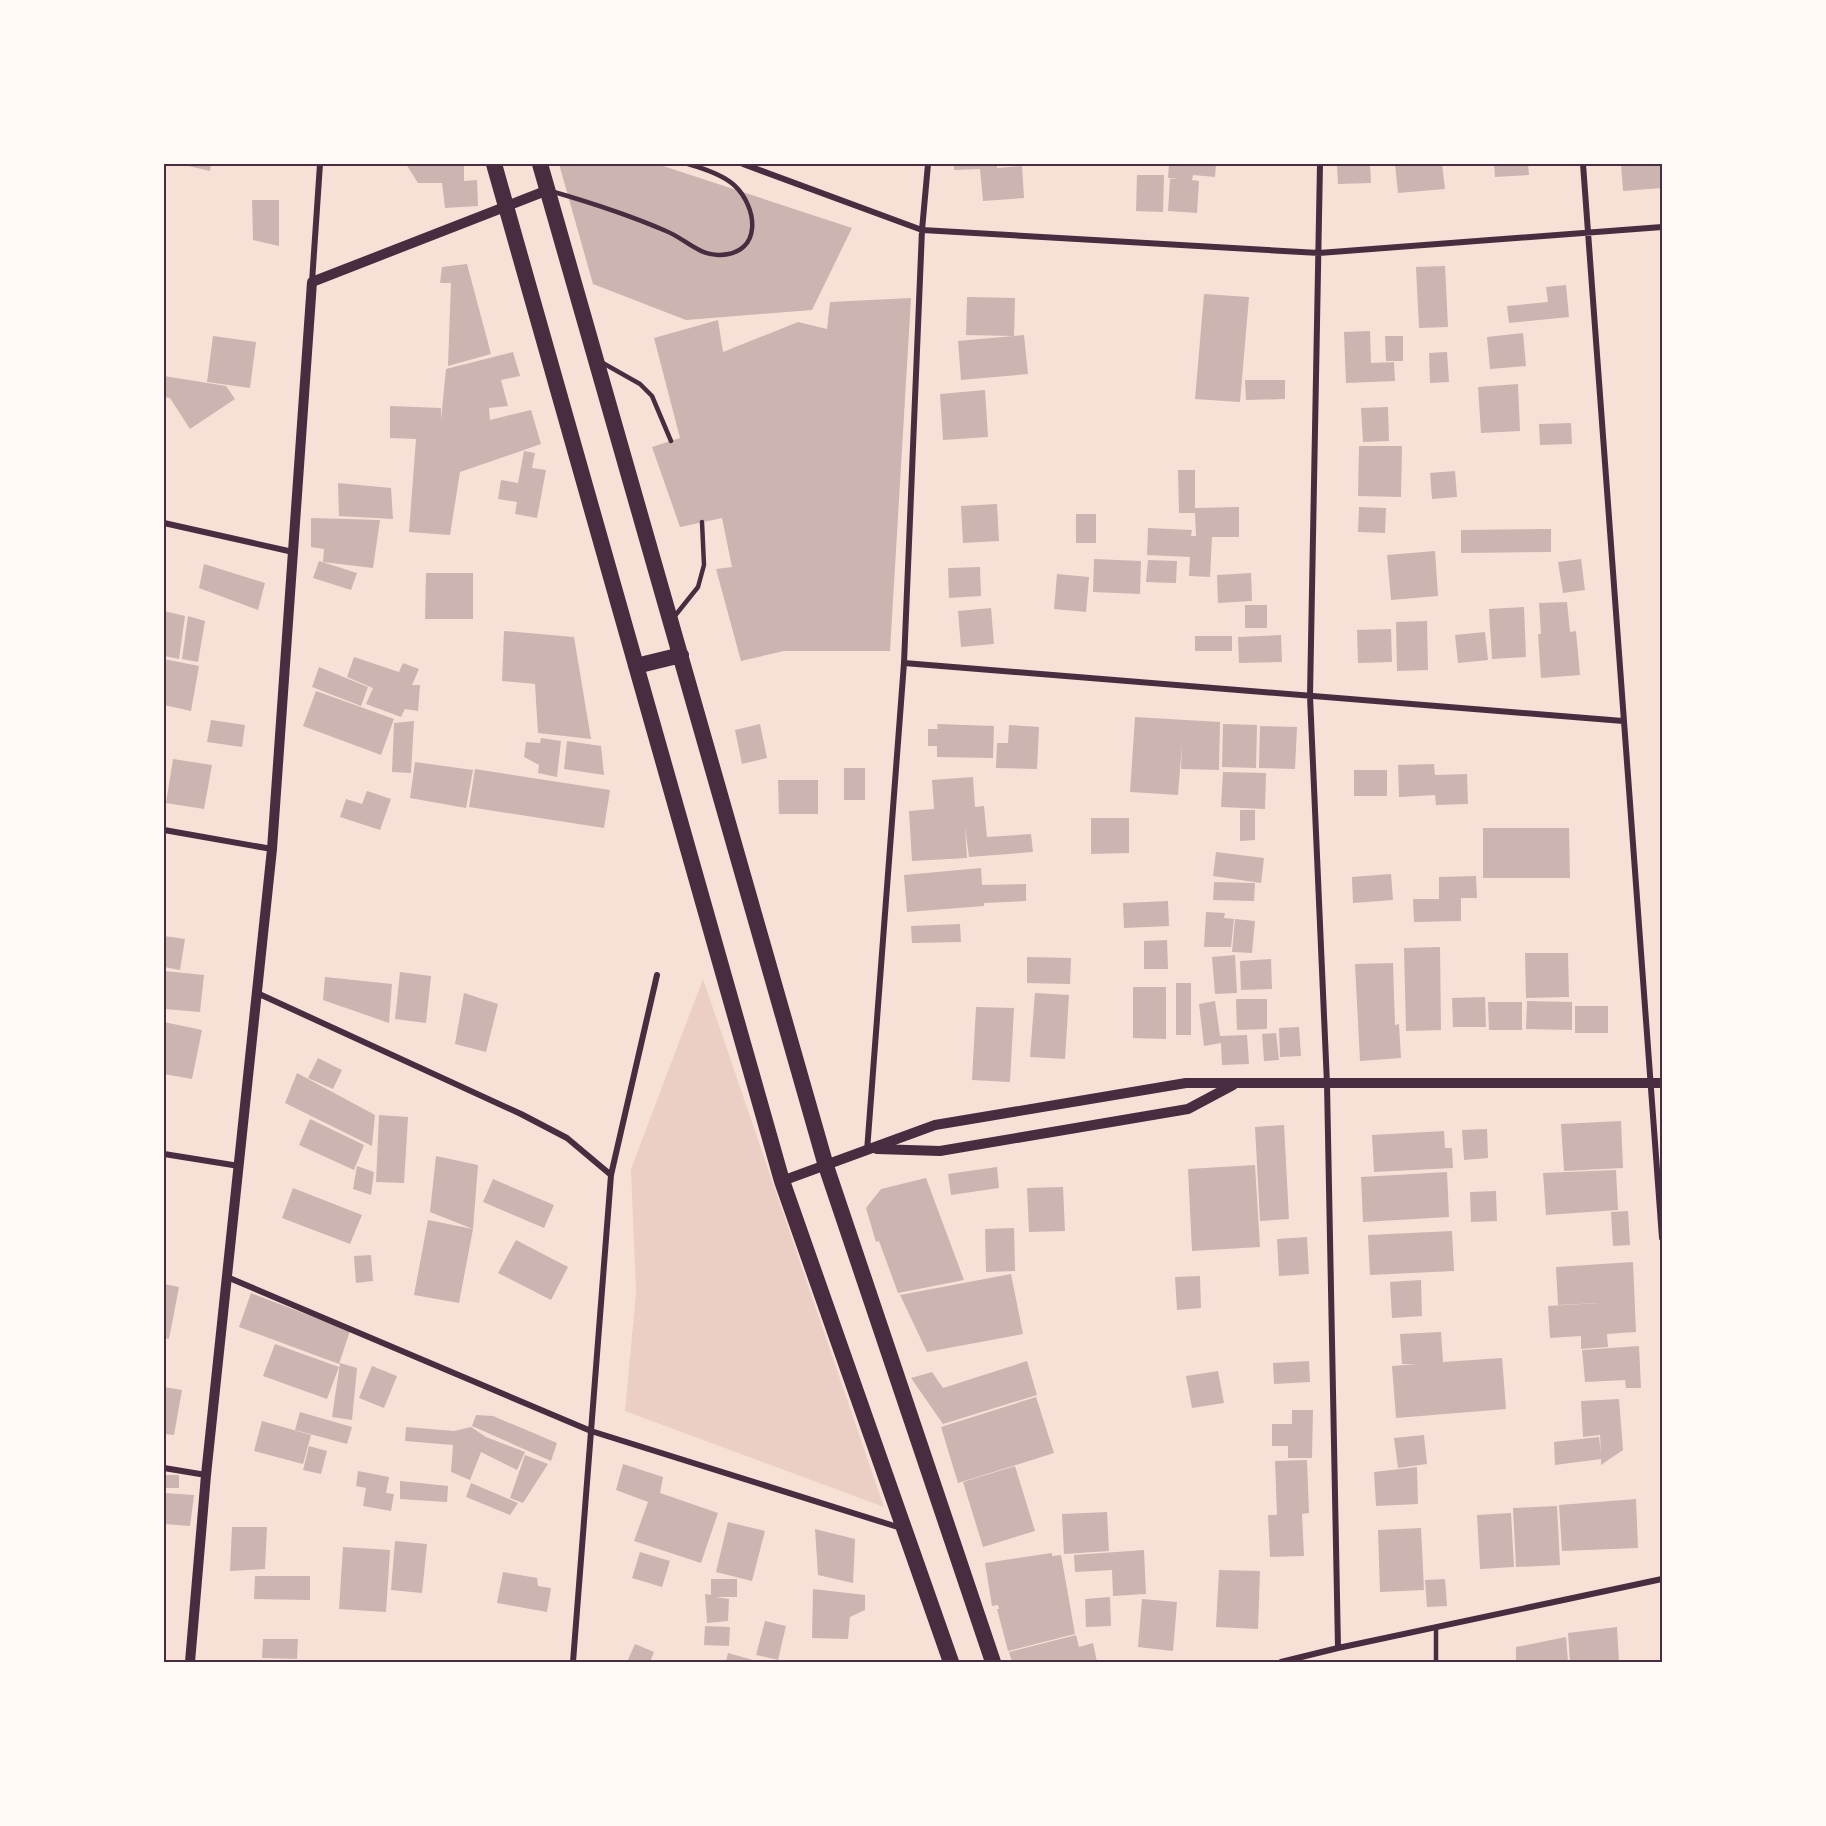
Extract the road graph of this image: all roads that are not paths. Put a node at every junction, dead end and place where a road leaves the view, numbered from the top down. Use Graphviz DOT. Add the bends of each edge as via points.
graph roads {
  1 [pos="320,164"];
  2 [pos="494,164"];
  3 [pos="540,164"];
  4 [pos="688,164"];
  5 [pos="742,164"];
  6 [pos="928,164"];
  7 [pos="1320,164"];
  8 [pos="1583,164"];
  9 [pos="548,190"];
  10 [pos="506,206"];
  11 [pos="1662,227"];
  12 [pos="922,230"];
  13 [pos="1590,234"];
  14 [pos="1319,253"];
  15 [pos="312,282"];
  16 [pos="596,359"];
  17 [pos="671,441"];
  18 [pos="702,522"];
  19 [pos="164,523"];
  20 [pos="293,552"];
  21 [pos="671,622"];
  22 [pos="681,655"];
  23 [pos="904,663"];
  24 [pos="636,666"];
  25 [pos="1310,696"];
  26 [pos="1623,721"];
  27 [pos="164,830"];
  28 [pos="272,849"];
  29 [pos="657,975"];
  30 [pos="257,993"];
  31 [pos="1657,1083"];
  32 [pos="1327,1084"];
  33 [pos="1234,1085"];
  34 [pos="869,1150"];
  35 [pos="164,1154"];
  36 [pos="239,1166"];
  37 [pos="826,1166"];
  38 [pos="611,1174"];
  39 [pos="782,1181"];
  40 [pos="1662,1238"];
  41 [pos="227,1277"];
  42 [pos="591,1431"];
  43 [pos="164,1468"];
  44 [pos="206,1475"];
  45 [pos="904,1529"];
  46 [pos="1662,1579"];
  47 [pos="1436,1627"];
  48 [pos="1338,1648"];
  49 [pos="189,1662"];
  50 [pos="573,1662"];
  51 [pos="951,1662"];
  52 [pos="993,1662"];
  53 [pos="1281,1662"];
  54 [pos="1436,1662"];
  1 -- 15 [label="street"];
  2 -- 10 [label="highway"];
  3 -- 9 [label="highway"];
  4 -- 9 [label="lane" via="733,183 746,199 754,220 750,240 740,251 720,255 702,252 670,232 623,213"];
  5 -- 12 [label="street"];
  6 -- 12 [label="street"];
  7 -- 14 [label="street"];
  8 -- 13 [label="street"];
  9 -- 10 [label="street"];
  9 -- 16 [label="highway"];
  10 -- 15 [label="street"];
  10 -- 24 [label="highway"];
  11 -- 13 [label="street"];
  12 -- 14 [label="street"];
  12 -- 23 [label="street"];
  13 -- 14 [label="street"];
  13 -- 26 [label="street"];
  14 -- 25 [label="street"];
  15 -- 20 [label="street"];
  16 -- 17 [label="lane" via="640,384 652,396"];
  16 -- 21 [label="highway"];
  18 -- 21 [label="lane" via="704,565 698,587"];
  19 -- 20 [label="street"];
  20 -- 28 [label="street"];
  21 -- 22 [label="highway"];
  22 -- 24 [label="highway"];
  22 -- 37 [label="highway"];
  23 -- 25 [label="street"];
  23 -- 34 [label="street"];
  24 -- 39 [label="highway"];
  25 -- 26 [label="street"];
  25 -- 32 [label="street"];
  26 -- 31 [label="street"];
  27 -- 28 [label="street"];
  28 -- 30 [label="street"];
  29 -- 38 [label="street"];
  30 -- 36 [label="street"];
  30 -- 38 [label="street" via="521,1114 567,1138"];
  31 -- 32 [label="street"];
  31 -- 40 [label="street"];
  32 -- 33 [label="street"];
  32 -- 48 [label="street"];
  33 -- 34 [label="street" via="1186,1083 935,1125"];
  33 -- 34 [label="street" via="1188,1109 940,1151"];
  34 -- 37 [label="street"];
  35 -- 36 [label="street"];
  36 -- 41 [label="street"];
  37 -- 39 [label="street"];
  37 -- 52 [label="highway"];
  38 -- 42 [label="street"];
  39 -- 45 [label="highway"];
  41 -- 42 [label="street"];
  41 -- 44 [label="street"];
  42 -- 45 [label="street"];
  42 -- 50 [label="street"];
  43 -- 44 [label="street"];
  44 -- 49 [label="street"];
  45 -- 51 [label="highway"];
  46 -- 47 [label="street"];
  47 -- 48 [label="street"];
  47 -- 54 [label="lane"];
  48 -- 53 [label="street"];
}
